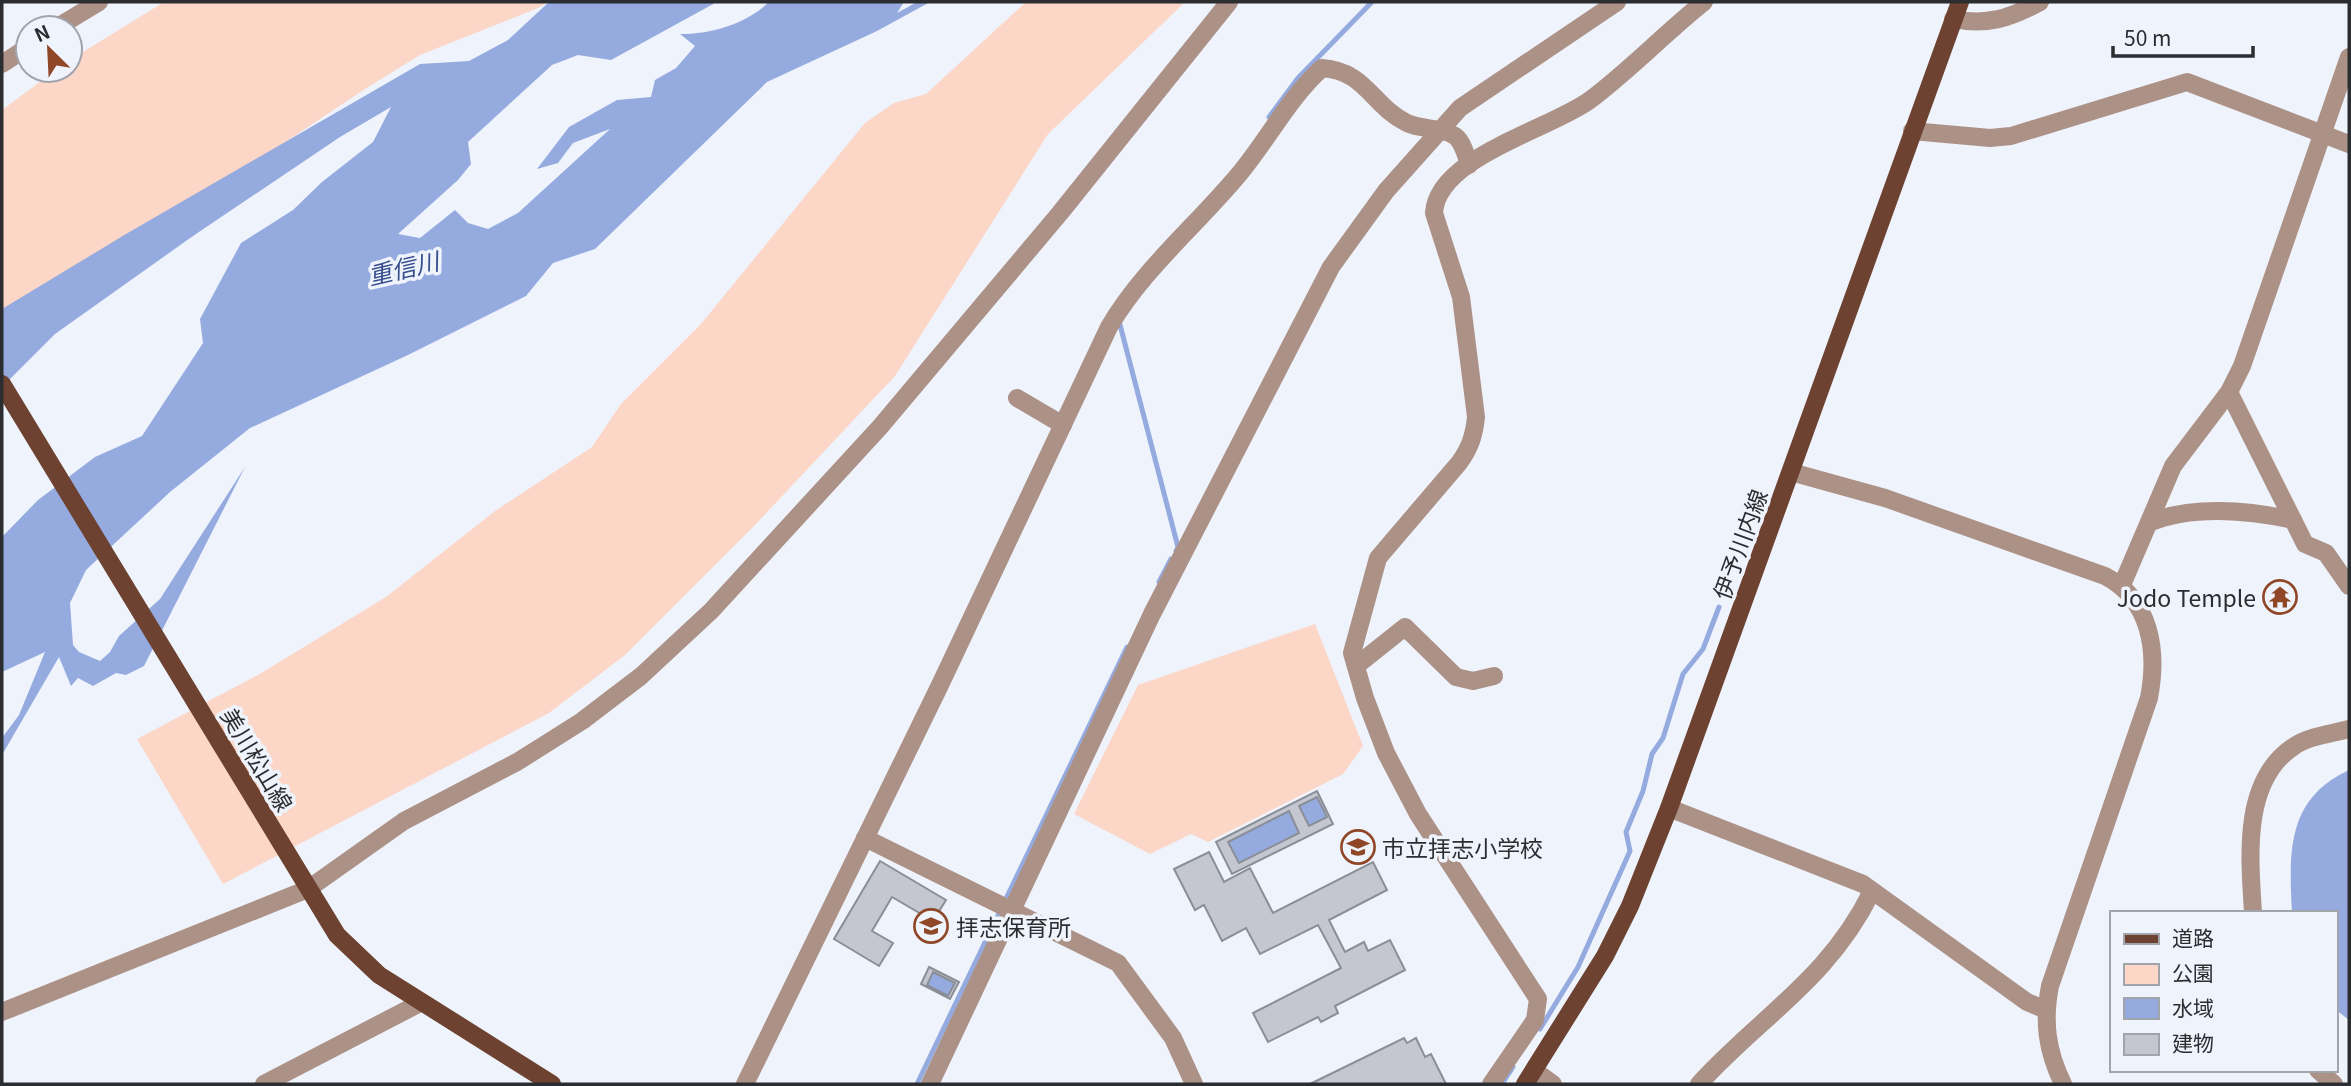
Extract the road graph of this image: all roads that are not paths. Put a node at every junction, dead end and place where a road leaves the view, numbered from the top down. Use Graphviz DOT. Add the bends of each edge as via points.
graph roads {
  1 [pos="99,2"];
  2 [pos="1229,2"];
  3 [pos="1617,2"];
  4 [pos="1704,2"];
  5 [pos="1960,2"];
  6 [pos="2040,2"];
  7 [pos="79,14"];
  8 [pos="1953,19"];
  9 [pos="2349,57"];
  10 [pos="1439,130"];
  11 [pos="1912,131"];
  12 [pos="2325,135"];
  13 [pos="2349,144"];
  14 [pos="1469,165"];
  15 [pos="2,384"];
  16 [pos="2229,392"];
  17 [pos="1017,398"];
  18 [pos="1063,425"];
  19 [pos="1791,472"];
  20 [pos="2292,520"];
  21 [pos="2149,523"];
  22 [pos="2122,585"];
  23 [pos="2349,586"];
  24 [pos="1356,666"];
  25 [pos="1494,676"];
  26 [pos="2349,729"];
  27 [pos="1669,808"];
  28 [pos="865,838"];
  29 [pos="308,889"];
  30 [pos="1872,891"];
  31 [pos="2253,911"];
  32 [pos="1012,914"];
  33 [pos="420,1003"];
  34 [pos="2046,1010"];
  35 [pos="2,1012"];
  36 [pos="2320,1072"];
  37 [pos="1530,1078"];
  38 [pos="264,1084"];
  39 [pos="552,1084"];
  40 [pos="744,1084"];
  41 [pos="930,1084"];
  42 [pos="1194,1084"];
  43 [pos="1491,1084"];
  44 [pos="1553,1084"];
  45 [pos="1699,1084"];
  46 [pos="2063,1084"];
  47 [pos="2334,1084"];
  1 -- 7 [label="street"];
  2 -- 29 [label="street" via="880,427 711,611 641,676 582,721 517,762 404,821"];
  3 -- 10 [label="street" via="1460,108"];
  4 -- 14 [label="street" via="1589,101"];
  5 -- 8 [label="main road, 伊予川内線"];
  6 -- 8 [label="street" via="1999,21 1976,24"];
  8 -- 11 [label="main road, 伊予川内線"];
  9 -- 12 [label="street"];
  10 -- 14 [label="street" via="1460,140"];
  10 -- 18 [label="street" via="1394,115 1352,75 1322,68 1286,105 1241,172 1120,309"];
  10 -- 32 [label="street" via="1358,226 1331,267 1152,614"];
  11 -- 12 [label="street" via="2011,136 2187,82"];
  11 -- 19 [label="main road, 伊予川内線"];
  12 -- 13 [label="street"];
  12 -- 16 [label="street"];
  14 -- 24 [label="street" via="1439,191 1434,213 1461,297 1476,417 1474,434 1459,463 1378,558 1352,653"];
  15 -- 29 [label="main road, 美川松山線"];
  16 -- 20 [label="street"];
  16 -- 21 [label="street" via="2173,466"];
  17 -- 18 [label="street"];
  18 -- 28 [label="street"];
  19 -- 22 [label="street" via="1885,498"];
  19 -- 27 [label="main road, 伊予川内線"];
  20 -- 21 [label="street" via="2250,511 2182,512"];
  20 -- 23 [label="street" via="2305,544 2326,553"];
  21 -- 22 [label="street"];
  22 -- 34 [label="street" via="2147,623 2154,671"];
  24 -- 25 [label="street" via="1405,627 1457,677 1473,681"];
  24 -- 43 [label="street" via="1386,753 1418,814 1538,999 1535,1020"];
  26 -- 31 [label="street" via="2292,747 2262,789 2250,842"];
  27 -- 30 [label="street"];
  27 -- 37 [label="main road, 伊予川内線" via="1605,956"];
  28 -- 32 [label="street"];
  28 -- 40 [label="street"];
  29 -- 33 [label="main road, 美川松山線" via="337,934 379,975"];
  29 -- 35 [label="street"];
  30 -- 34 [label="street" via="2028,1002"];
  30 -- 45 [label="street" via="1850,931 1810,982"];
  32 -- 41 [label="street"];
  32 -- 42 [label="street" via="1118,963 1173,1038"];
  33 -- 38 [label="street"];
  33 -- 39 [label="main road, 美川松山線"];
  34 -- 46 [label="street" via="2047,1045"];
  36 -- 47 [label="street"];
  37 -- 44 [label="street"];
}
